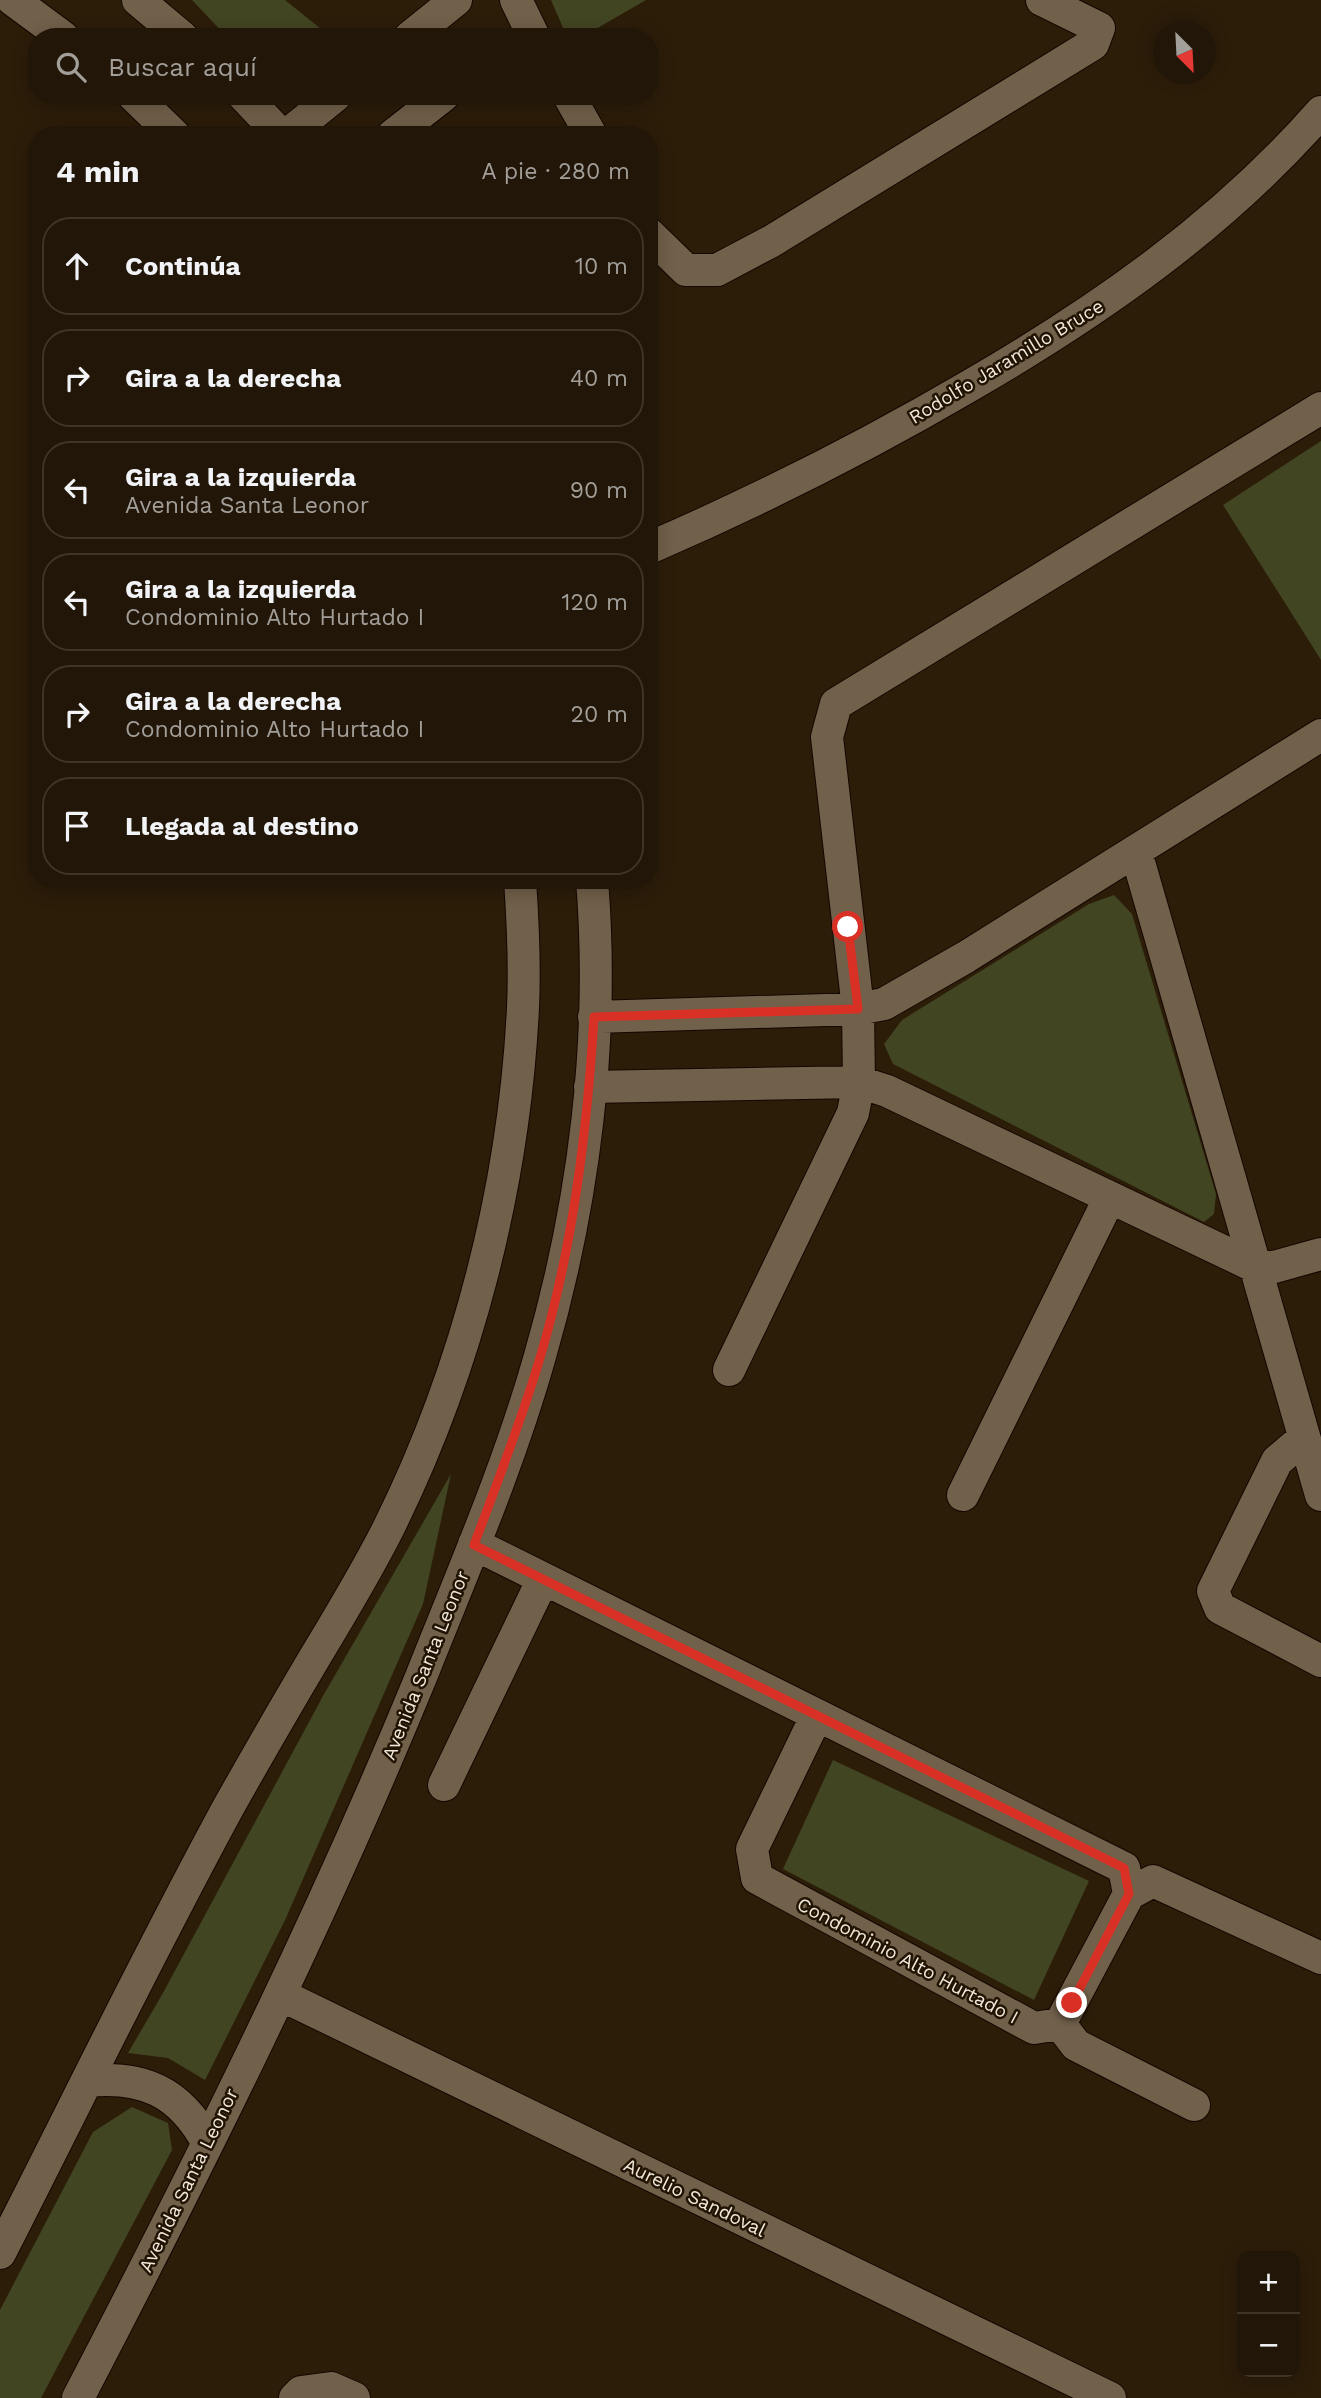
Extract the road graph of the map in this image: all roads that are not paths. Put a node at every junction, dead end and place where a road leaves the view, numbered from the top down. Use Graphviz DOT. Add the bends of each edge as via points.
graph roads {
  1 [pos="13,0"];
  2 [pos="138,0"];
  3 [pos="456,0"];
  4 [pos="516,0"];
  5 [pos="1042,0"];
  6 [pos="51,28"];
  7 [pos="171,28"];
  8 [pos="421,28"];
  9 [pos="526,28"];
  10 [pos="143,105"];
  11 [pos="253,105"];
  12 [pos="324,105"];
  13 [pos="431,105"];
  14 [pos="574,105"];
  15 [pos="1321,112"];
  16 [pos="165,126"];
  17 [pos="272,126"];
  18 [pos="298,126"];
  19 [pos="405,126"];
  20 [pos="586,126"];
  21 [pos="658,243"];
  22 [pos="1321,408"];
  23 [pos="658,544"];
  24 [pos="1321,736"];
  25 [pos="1136,852"];
  26 [pos="520,889"];
  27 [pos="592,889"];
  28 [pos="858,1009"];
  29 [pos="594,1017"];
  30 [pos="859,1082"];
  31 [pos="590,1087"];
  32 [pos="1110,1197"];
  33 [pos="1321,1254"];
  34 [pos="1254,1266"];
  35 [pos="729,1370"];
  36 [pos="1304,1438"];
  37 [pos="963,1494"];
  38 [pos="1321,1495"];
  39 [pos="474,1545"];
  40 [pos="543,1579"];
  41 [pos="1321,1661"];
  42 [pos="817,1715"];
  43 [pos="444,1785"];
  44 [pos="1129,1894"];
  45 [pos="1321,1958"];
  46 [pos="281,1995"];
  47 [pos="1060,2024"];
  48 [pos="87,2081"];
  49 [pos="1194,2105"];
  50 [pos="207,2142"];
  51 [pos="0,2253"];
  52 [pos="78,2398"];
  53 [pos="295,2398"];
  54 [pos="354,2398"];
  55 [pos="1110,2398"];
  1 -- 6 [label="street"];
  2 -- 7 [label="street"];
  3 -- 8 [label="street"];
  4 -- 9 [label="street"];
  5 -- 21 [label="street" via="1099,28 1093,44 717,270 686,270"];
  10 -- 16 [label="street"];
  11 -- 17 [label="street"];
  12 -- 18 [label="street"];
  13 -- 19 [label="street"];
  14 -- 20 [label="street"];
  15 -- 23 [label="street, Rodolfo Jaramillo Bruce" via="1213,219 1085,317 841,458"];
  22 -- 28 [label="street" via="836,704 827,737"];
  24 -- 25 [label="street"];
  25 -- 28 [label="street" via="884,1004"];
  25 -- 34 [label="street"];
  26 -- 48 [label="street" via="523,1008 506,1157 477,1289 446,1393 388,1530 230,1805"];
  27 -- 29 [label="street, Avenida Santa Leonor"];
  28 -- 29 [label="street"];
  28 -- 30 [label="street"];
  29 -- 31 [label="street, Avenida Santa Leonor"];
  30 -- 31 [label="street"];
  30 -- 32 [label="street"];
  30 -- 35 [label="street" via="853,1113"];
  31 -- 39 [label="street, Avenida Santa Leonor" via="563,1269 540,1357"];
  32 -- 34 [label="street"];
  32 -- 37 [label="street"];
  33 -- 34 [label="street" via="1274,1267"];
  34 -- 36 [label="street"];
  36 -- 38 [label="street"];
  36 -- 41 [label="street" via="1277,1461 1213,1591 1220,1608"];
  39 -- 40 [label="street"];
  39 -- 46 [label="street, Avenida Santa Leonor" via="400,1728"];
  40 -- 42 [label="street"];
  40 -- 43 [label="street"];
  42 -- 44 [label="street" via="1124,1868"];
  42 -- 47 [label="street, Condominio Alto Hurtado I" via="752,1849 757,1878 1034,2028"];
  44 -- 45 [label="street" via="1153,1881"];
  44 -- 47 [label="street"];
  46 -- 50 [label="street, Avenida Santa Leonor"];
  46 -- 55 [label="street, Aurelio Sandoval"];
  47 -- 49 [label="street" via="1076,2045"];
  48 -- 50 [label="street" via="136,2081 160,2091 196,2121"];
  48 -- 51 [label="street"];
  50 -- 52 [label="street, Avenida Santa Leonor"];
  53 -- 54 [label="street" via="301,2392 331,2388"];
}
